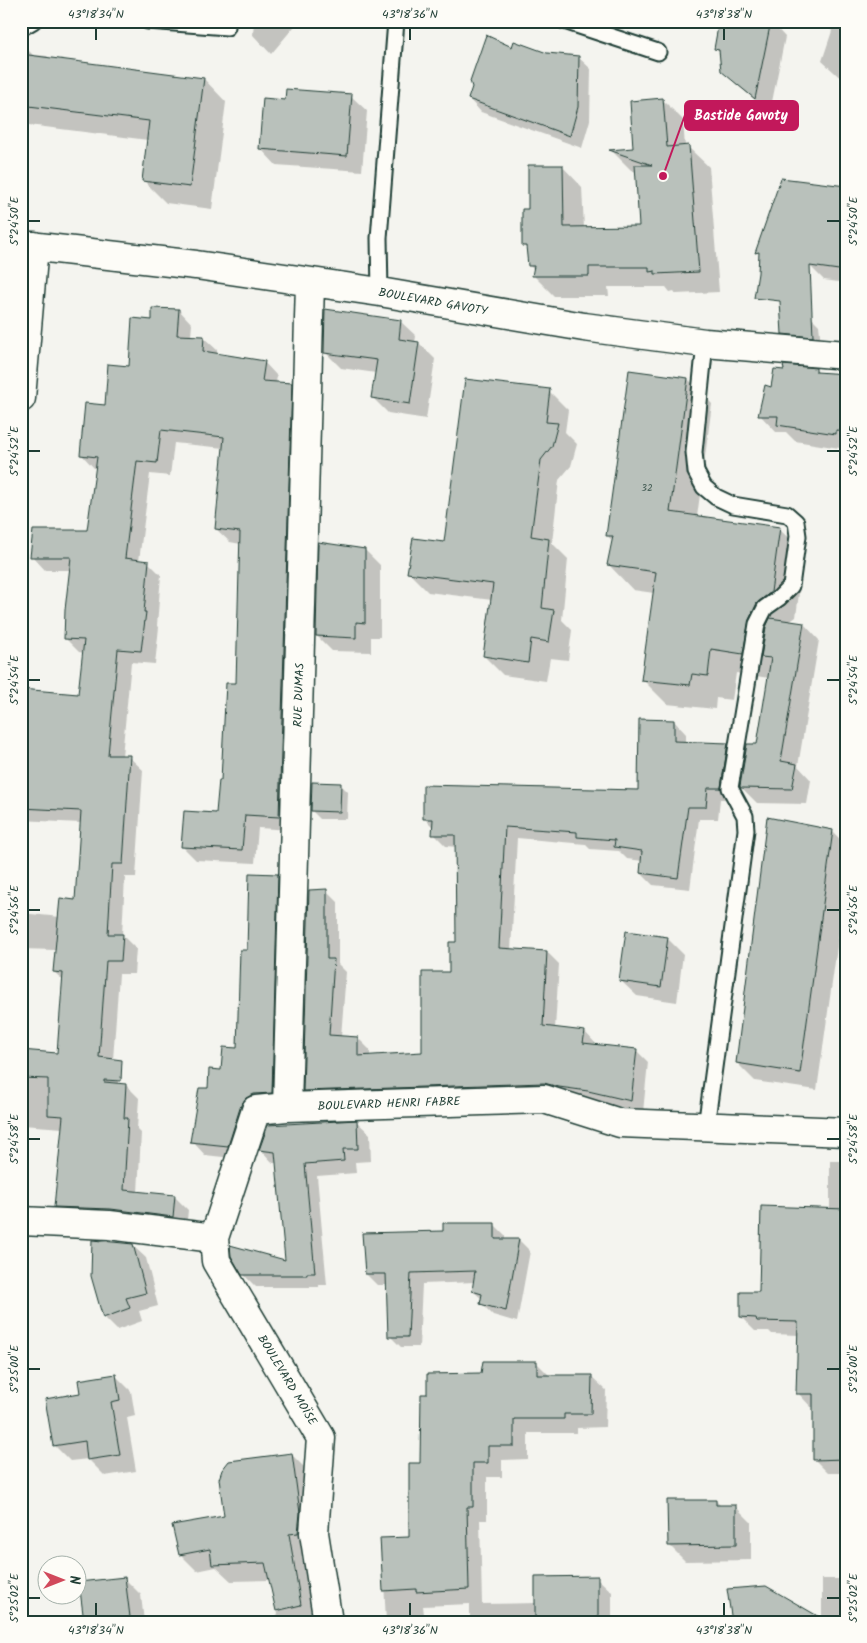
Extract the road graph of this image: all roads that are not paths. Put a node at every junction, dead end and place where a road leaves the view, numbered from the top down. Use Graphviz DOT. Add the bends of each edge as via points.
graph roads {
  1 [pos="33,21"];
  2 [pos="148,21"];
  3 [pos="396,21"];
  4 [pos="564,21"];
  5 [pos="227,27"];
  6 [pos="21,28"];
  7 [pos="658,52"];
  8 [pos="28,245"];
  9 [pos="310,283"];
  10 [pos="380,292"];
  11 [pos="705,343"];
  12 [pos="846,354"];
  13 [pos="21,398"];
  14 [pos="287,1107"];
  15 [pos="706,1127"];
  16 [pos="846,1132"];
  17 [pos="21,1221"];
  18 [pos="214,1238"];
  19 [pos="328,1622"];
  1 -- 6 [label="lane"];
  2 -- 5 [label="lane"];
  3 -- 10 [label="lane" via="379,238"];
  4 -- 7 [label="lane"];
  8 -- 9 [label="street, BOULEVARD GAVOTY" via="196,265"];
  8 -- 13 [label="street"];
  9 -- 10 [label="street, BOULEVARD GAVOTY"];
  9 -- 14 [label="street, RUE DUMAS"];
  10 -- 11 [label="street, BOULEVARD GAVOTY" via="584,328"];
  11 -- 12 [label="street, BOULEVARD GAVOTY"];
  11 -- 15 [label="lane" via="694,452 696,472 704,487 733,506 787,514 796,522 798,536 790,586 764,608 757,624 730,788 745,816 746,830"];
  14 -- 15 [label="street, BOULEVARD HENRI FABRE" via="544,1099 620,1123"];
  14 -- 18 [label="street, BOULEVARD HENRI FABRE" via="256,1110"];
  15 -- 16 [label="street, BOULEVARD HENRI FABRE"];
  17 -- 18 [label="street" via="109,1225"];
  18 -- 19 [label="street, BOULEVARD MOÏSE" via="216,1261 321,1438 314,1533"];
}
